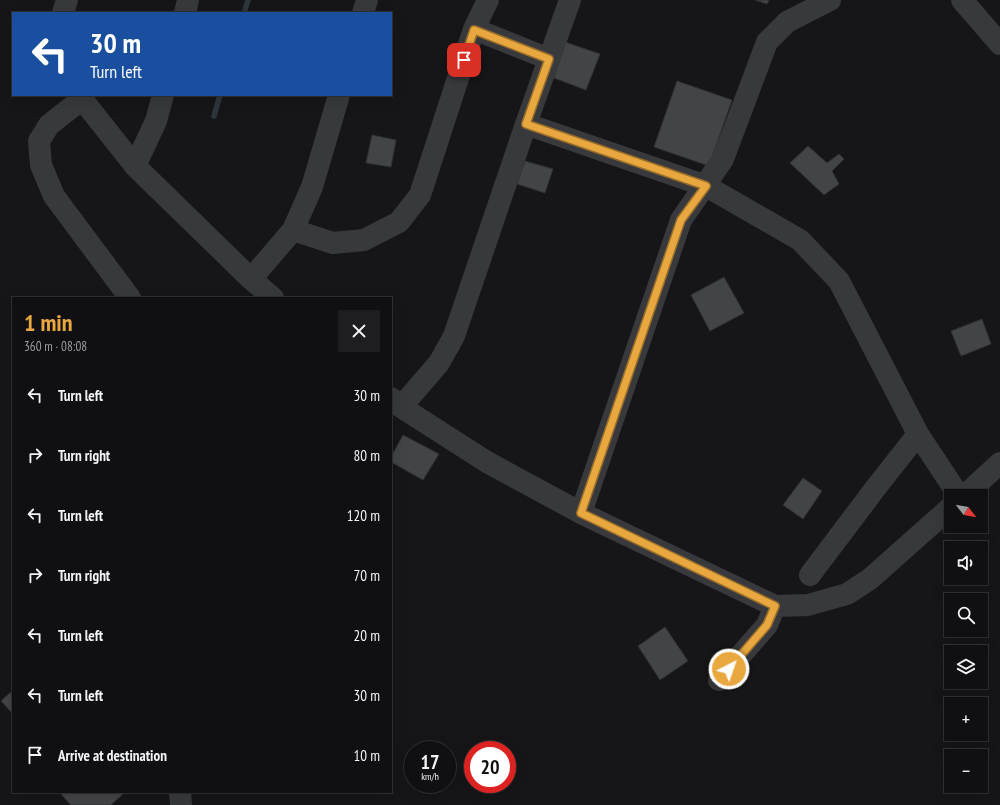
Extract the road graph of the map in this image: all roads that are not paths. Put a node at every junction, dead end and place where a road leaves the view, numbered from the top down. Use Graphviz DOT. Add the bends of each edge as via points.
graph roads {
  1 [pos="67,0"];
  2 [pos="188,0"];
  3 [pos="367,0"];
  4 [pos="488,0"];
  5 [pos="570,0"];
  6 [pos="830,0"];
  7 [pos="962,0"];
  8 [pos="63,12"];
  9 [pos="185,12"];
  10 [pos="363,12"];
  11 [pos="474,30"];
  12 [pos="1000,44"];
  13 [pos="549,59"];
  14 [pos="163,96"];
  15 [pos="339,96"];
  16 [pos="80,97"];
  17 [pos="526,124"];
  18 [pos="135,166"];
  19 [pos="706,186"];
  20 [pos="292,230"];
  21 [pos="251,279"];
  22 [pos="129,297"];
  23 [pos="272,297"];
  24 [pos="396,402"];
  25 [pos="918,434"];
  26 [pos="1000,463"];
  27 [pos="954,489"];
  28 [pos="972,489"];
  29 [pos="581,513"];
  30 [pos="944,513"];
  31 [pos="810,575"];
  32 [pos="775,606"];
  33 [pos="719,680"];
  34 [pos="180,793"];
  35 [pos="181,805"];
  1 -- 8 [label="lane"];
  2 -- 9 [label="lane"];
  3 -- 10 [label="lane"];
  4 -- 11 [label="lane"];
  5 -- 13 [label="lane"];
  6 -- 19 [label="lane" via="787,22 767,42 724,159"];
  7 -- 12 [label="lane"];
  11 -- 13 [label="lane"];
  11 -- 20 [label="lane" via="420,195 399,222 364,240 333,243"];
  13 -- 17 [label="lane"];
  14 -- 18 [label="lane" via="156,121"];
  15 -- 20 [label="lane" via="312,187"];
  16 -- 18 [label="lane"];
  16 -- 22 [label="lane" via="49,125 39,141 41,165 54,196"];
  17 -- 19 [label="lane"];
  17 -- 24 [label="lane" via="454,336 439,362"];
  18 -- 21 [label="lane"];
  19 -- 25 [label="lane" via="800,240 839,281"];
  19 -- 29 [label="lane" via="681,220"];
  20 -- 21 [label="lane"];
  21 -- 23 [label="lane"];
  24 -- 29 [label="lane" via="486,462"];
  25 -- 27 [label="lane"];
  25 -- 31 [label="lane"];
  26 -- 28 [label="lane"];
  29 -- 32 [label="lane"];
  30 -- 32 [label="lane" via="870,580 848,594 808,605"];
  32 -- 33 [label="lane" via="767,625"];
  34 -- 35 [label="lane"];
}
